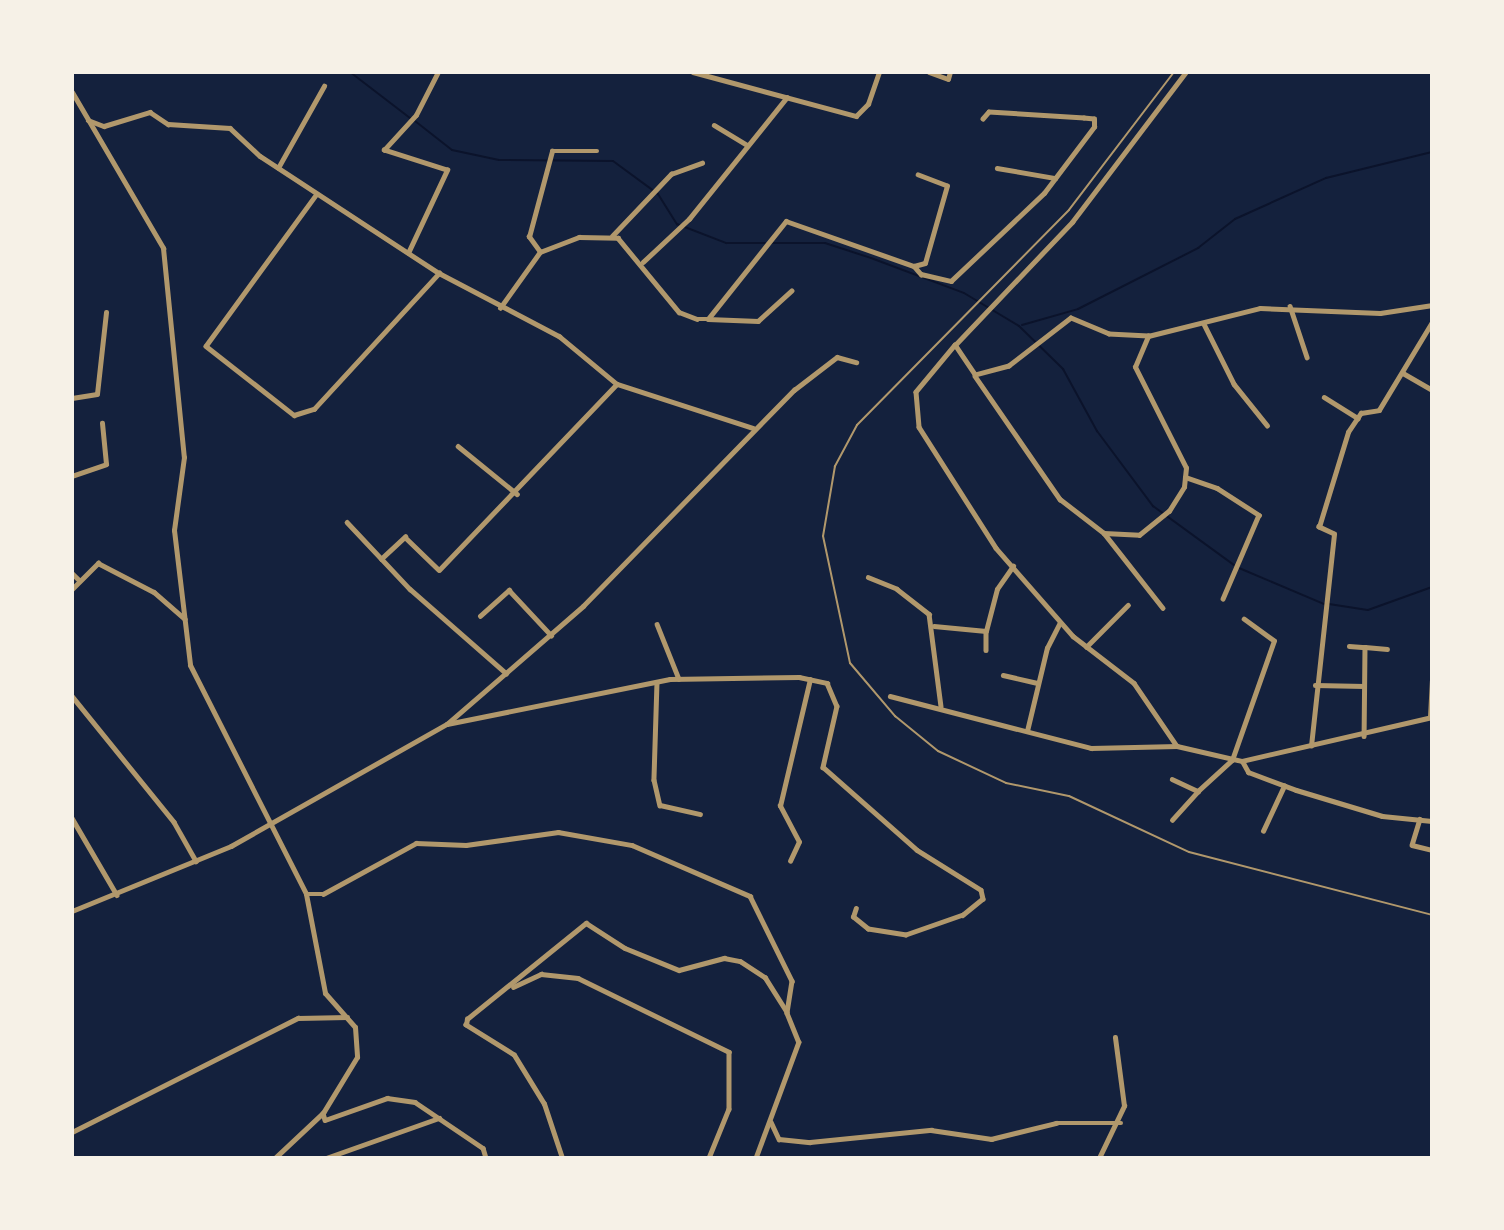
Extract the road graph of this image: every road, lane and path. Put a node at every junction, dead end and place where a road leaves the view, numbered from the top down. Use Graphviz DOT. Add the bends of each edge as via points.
graph roads {
  1 [pos="438,72"];
  2 [pos="694,72"];
  3 [pos="879,72"];
  4 [pos="929,72"];
  5 [pos="950,72"];
  6 [pos="1174,72"];
  7 [pos="1186,72"];
  8 [pos="324,86"];
  9 [pos="72,92"];
  10 [pos="787,97"];
  11 [pos="983,119"];
  12 [pos="88,120"];
  13 [pos="714,125"];
  14 [pos="747,145"];
  15 [pos="597,151"];
  16 [pos="702,163"];
  17 [pos="278,167"];
  18 [pos="997,168"];
  19 [pos="918,175"];
  20 [pos="1055,178"];
  21 [pos="317,194"];
  22 [pos="612,236"];
  23 [pos="540,252"];
  24 [pos="408,253"];
  25 [pos="643,261"];
  26 [pos="914,266"];
  27 [pos="439,272"];
  28 [pos="790,291"];
  29 [pos="1432,305"];
  30 [pos="1290,306"];
  31 [pos="500,308"];
  32 [pos="106,312"];
  33 [pos="708,319"];
  34 [pos="1432,321"];
  35 [pos="1204,324"];
  36 [pos="1148,335"];
  37 [pos="955,345"];
  38 [pos="1307,357"];
  39 [pos="856,362"];
  40 [pos="1403,373"];
  41 [pos="975,376"];
  42 [pos="617,384"];
  43 [pos="1432,390"];
  44 [pos="1324,397"];
  45 [pos="72,398"];
  46 [pos="1358,418"];
  47 [pos="102,423"];
  48 [pos="1267,425"];
  49 [pos="753,428"];
  50 [pos="458,446"];
  51 [pos="72,476"];
  52 [pos="1185,477"];
  53 [pos="517,494"];
  54 [pos="347,522"];
  55 [pos="1104,533"];
  56 [pos="381,559"];
  57 [pos="1013,566"];
  58 [pos="72,573"];
  59 [pos="867,577"];
  60 [pos="79,580"];
  61 [pos="72,589"];
  62 [pos="1223,599"];
  63 [pos="1128,605"];
  64 [pos="1163,608"];
  65 [pos="480,616"];
  66 [pos="186,619"];
  67 [pos="1244,620"];
  68 [pos="1060,623"];
  69 [pos="657,624"];
  70 [pos="934,626"];
  71 [pos="986,631"];
  72 [pos="551,635"];
  73 [pos="1349,646"];
  74 [pos="1086,647"];
  75 [pos="1365,647"];
  76 [pos="1387,649"];
  77 [pos="986,650"];
  78 [pos="506,673"];
  79 [pos="1003,675"];
  80 [pos="679,679"];
  81 [pos="810,679"];
  82 [pos="1432,681"];
  83 [pos="657,682"];
  84 [pos="1037,683"];
  85 [pos="1315,685"];
  86 [pos="1364,686"];
  87 [pos="72,696"];
  88 [pos="890,696"];
  89 [pos="941,706"];
  90 [pos="1431,717"];
  91 [pos="447,724"];
  92 [pos="1027,731"];
  93 [pos="1364,736"];
  94 [pos="1177,746"];
  95 [pos="1311,746"];
  96 [pos="1232,760"];
  97 [pos="1242,761"];
  98 [pos="1172,779"];
  99 [pos="1284,786"];
  100 [pos="1198,791"];
  101 [pos="699,814"];
  102 [pos="72,818"];
  103 [pos="1420,819"];
  104 [pos="1172,820"];
  105 [pos="1432,821"];
  106 [pos="270,825"];
  107 [pos="1263,831"];
  108 [pos="1432,850"];
  109 [pos="196,861"];
  110 [pos="790,861"];
  111 [pos="306,894"];
  112 [pos="117,895"];
  113 [pos="856,908"];
  114 [pos="72,911"];
  115 [pos="1432,915"];
  116 [pos="512,987"];
  117 [pos="787,1013"];
  118 [pos="348,1018"];
  119 [pos="1115,1038"];
  120 [pos="323,1113"];
  121 [pos="440,1118"];
  122 [pos="771,1118"];
  123 [pos="1121,1123"];
  124 [pos="72,1132"];
  125 [pos="275,1158"];
  126 [pos="326,1158"];
  127 [pos="486,1158"];
  128 [pos="562,1158"];
  129 [pos="709,1158"];
  130 [pos="756,1158"];
  131 [pos="1099,1158"];
  1 -- 24 [label="street" via="416,115 384,150 447,170"];
  2 -- 10 [label="street"];
  3 -- 10 [label="street" via="868,104 856,116"];
  4 -- 5 [label="street" via="948,79"];
  6 -- 115 [label="lane" via="1069,210 857,425 835,466 823,536 847,652 895,716 937,751 1006,783 1069,796 1189,852"];
  7 -- 37 [label="street" via="1072,222"];
  8 -- 17 [label="street"];
  9 -- 12 [label="street"];
  10 -- 14 [label="street"];
  11 -- 20 [label="street" via="989,112 1094,119 1090,136"];
  12 -- 17 [label="street" via="104,125 150,112 168,124 220,124"];
  12 -- 66 [label="street" via="163,248 184,457 174,530"];
  13 -- 14 [label="street"];
  14 -- 25 [label="street" via="689,219"];
  15 -- 23 [label="street" via="552,151 529,237"];
  16 -- 22 [label="street" via="671,174"];
  17 -- 21 [label="street"];
  18 -- 20 [label="street"];
  19 -- 26 [label="street" via="947,186 925,263"];
  20 -- 26 [label="street" via="951,281 920,274"];
  21 -- 24 [label="street"];
  21 -- 27 [label="street" via="206,346 294,415 314,409"];
  22 -- 23 [label="street" via="579,237"];
  22 -- 25 [label="street"];
  23 -- 31 [label="street"];
  24 -- 27 [label="street"];
  25 -- 33 [label="street" via="679,312"];
  26 -- 33 [label="street" via="786,221"];
  27 -- 31 [label="street"];
  28 -- 33 [label="street" via="758,321"];
  29 -- 30 [label="street" via="1380,313"];
  30 -- 35 [label="street"];
  30 -- 38 [label="street"];
  31 -- 42 [label="street" via="559,336"];
  32 -- 45 [label="street" via="97,394"];
  34 -- 40 [label="street"];
  35 -- 36 [label="street"];
  35 -- 48 [label="street" via="1234,384"];
  36 -- 41 [label="street" via="1109,334 1071,318 1009,366"];
  36 -- 52 [label="street" via="1135,367"];
  37 -- 41 [label="street"];
  37 -- 57 [label="street" via="923,376 916,392 917,419"];
  39 -- 49 [label="street" via="837,357 826,363"];
  40 -- 43 [label="street"];
  40 -- 46 [label="street" via="1379,410"];
  41 -- 55 [label="street" via="1060,499"];
  42 -- 49 [label="street"];
  42 -- 53 [label="street"];
  44 -- 46 [label="street"];
  46 -- 85 [label="street" via="1319,527 1334,534"];
  47 -- 51 [label="street" via="106,464"];
  49 -- 72 [label="street"];
  50 -- 53 [label="street"];
  52 -- 55 [label="street" via="1169,512 1139,536"];
  52 -- 62 [label="street" via="1217,488 1259,515"];
  53 -- 56 [label="street" via="439,570 405,537"];
  54 -- 56 [label="street"];
  55 -- 64 [label="street"];
  56 -- 78 [label="street"];
  57 -- 68 [label="street"];
  57 -- 71 [label="street" via="997,589"];
  58 -- 60 [label="street"];
  59 -- 70 [label="street" via="897,589"];
  60 -- 61 [label="street"];
  60 -- 66 [label="street" via="98,563 154,592"];
  63 -- 74 [label="street"];
  65 -- 72 [label="street" via="509,590"];
  66 -- 106 [label="street" via="195,679"];
  67 -- 96 [label="street" via="1274,641"];
  68 -- 74 [label="street"];
  68 -- 84 [label="street"];
  69 -- 80 [label="street"];
  70 -- 71 [label="street"];
  70 -- 89 [label="street"];
  71 -- 77 [label="street"];
  72 -- 78 [label="street"];
  73 -- 75 [label="street"];
  74 -- 94 [label="street" via="1134,683"];
  75 -- 76 [label="street"];
  75 -- 86 [label="street"];
  78 -- 91 [label="street"];
  79 -- 84 [label="street"];
  80 -- 81 [label="street"];
  80 -- 83 [label="street"];
  81 -- 110 [label="street" via="780,806 799,842"];
  81 -- 113 [label="street" via="827,683 837,706 822,767 917,850 981,890 983,900 963,915 906,935 868,929 853,917"];
  82 -- 90 [label="street"];
  83 -- 91 [label="street"];
  83 -- 101 [label="street" via="654,780 660,805"];
  84 -- 92 [label="street"];
  85 -- 86 [label="street"];
  85 -- 95 [label="street"];
  86 -- 93 [label="street"];
  87 -- 109 [label="street" via="174,822"];
  88 -- 89 [label="street"];
  89 -- 92 [label="street"];
  90 -- 93 [label="street"];
  91 -- 106 [label="street"];
  92 -- 94 [label="street" via="1091,748"];
  93 -- 95 [label="street"];
  94 -- 96 [label="street"];
  95 -- 97 [label="street"];
  96 -- 97 [label="street"];
  96 -- 100 [label="street"];
  97 -- 99 [label="street" via="1248,772"];
  98 -- 100 [label="street"];
  99 -- 103 [label="street" via="1382,816"];
  99 -- 107 [label="street"];
  100 -- 104 [label="street"];
  102 -- 112 [label="street"];
  103 -- 105 [label="street"];
  103 -- 108 [label="street" via="1412,845"];
  106 -- 109 [label="street"];
  106 -- 111 [label="street"];
  109 -- 112 [label="street"];
  111 -- 117 [label="street" via="323,894 415,843 466,845 558,832 632,845 750,896 792,981"];
  111 -- 118 [label="street" via="325,993"];
  112 -- 114 [label="street"];
  116 -- 117 [label="street" via="586,923 625,948 679,970 724,958 740,961 765,977"];
  116 -- 128 [label="street" via="474,1012 467,1026 514,1055 544,1104"];
  116 -- 129 [label="street" via="541,974 578,978 729,1052 729,1109"];
  117 -- 122 [label="street" via="799,1051"];
  118 -- 120 [label="street" via="359,1041 357,1057"];
  118 -- 124 [label="street" via="298,1018"];
  119 -- 123 [label="street" via="1121,1053"];
  120 -- 121 [label="street" via="325,1120 387,1098 415,1102"];
  120 -- 125 [label="street"];
  121 -- 126 [label="street"];
  121 -- 127 [label="street" via="482,1148"];
  122 -- 123 [label="street" via="779,1139 810,1142 930,1130 991,1139 1056,1122"];
  122 -- 130 [label="street"];
  123 -- 131 [label="street"];
}
